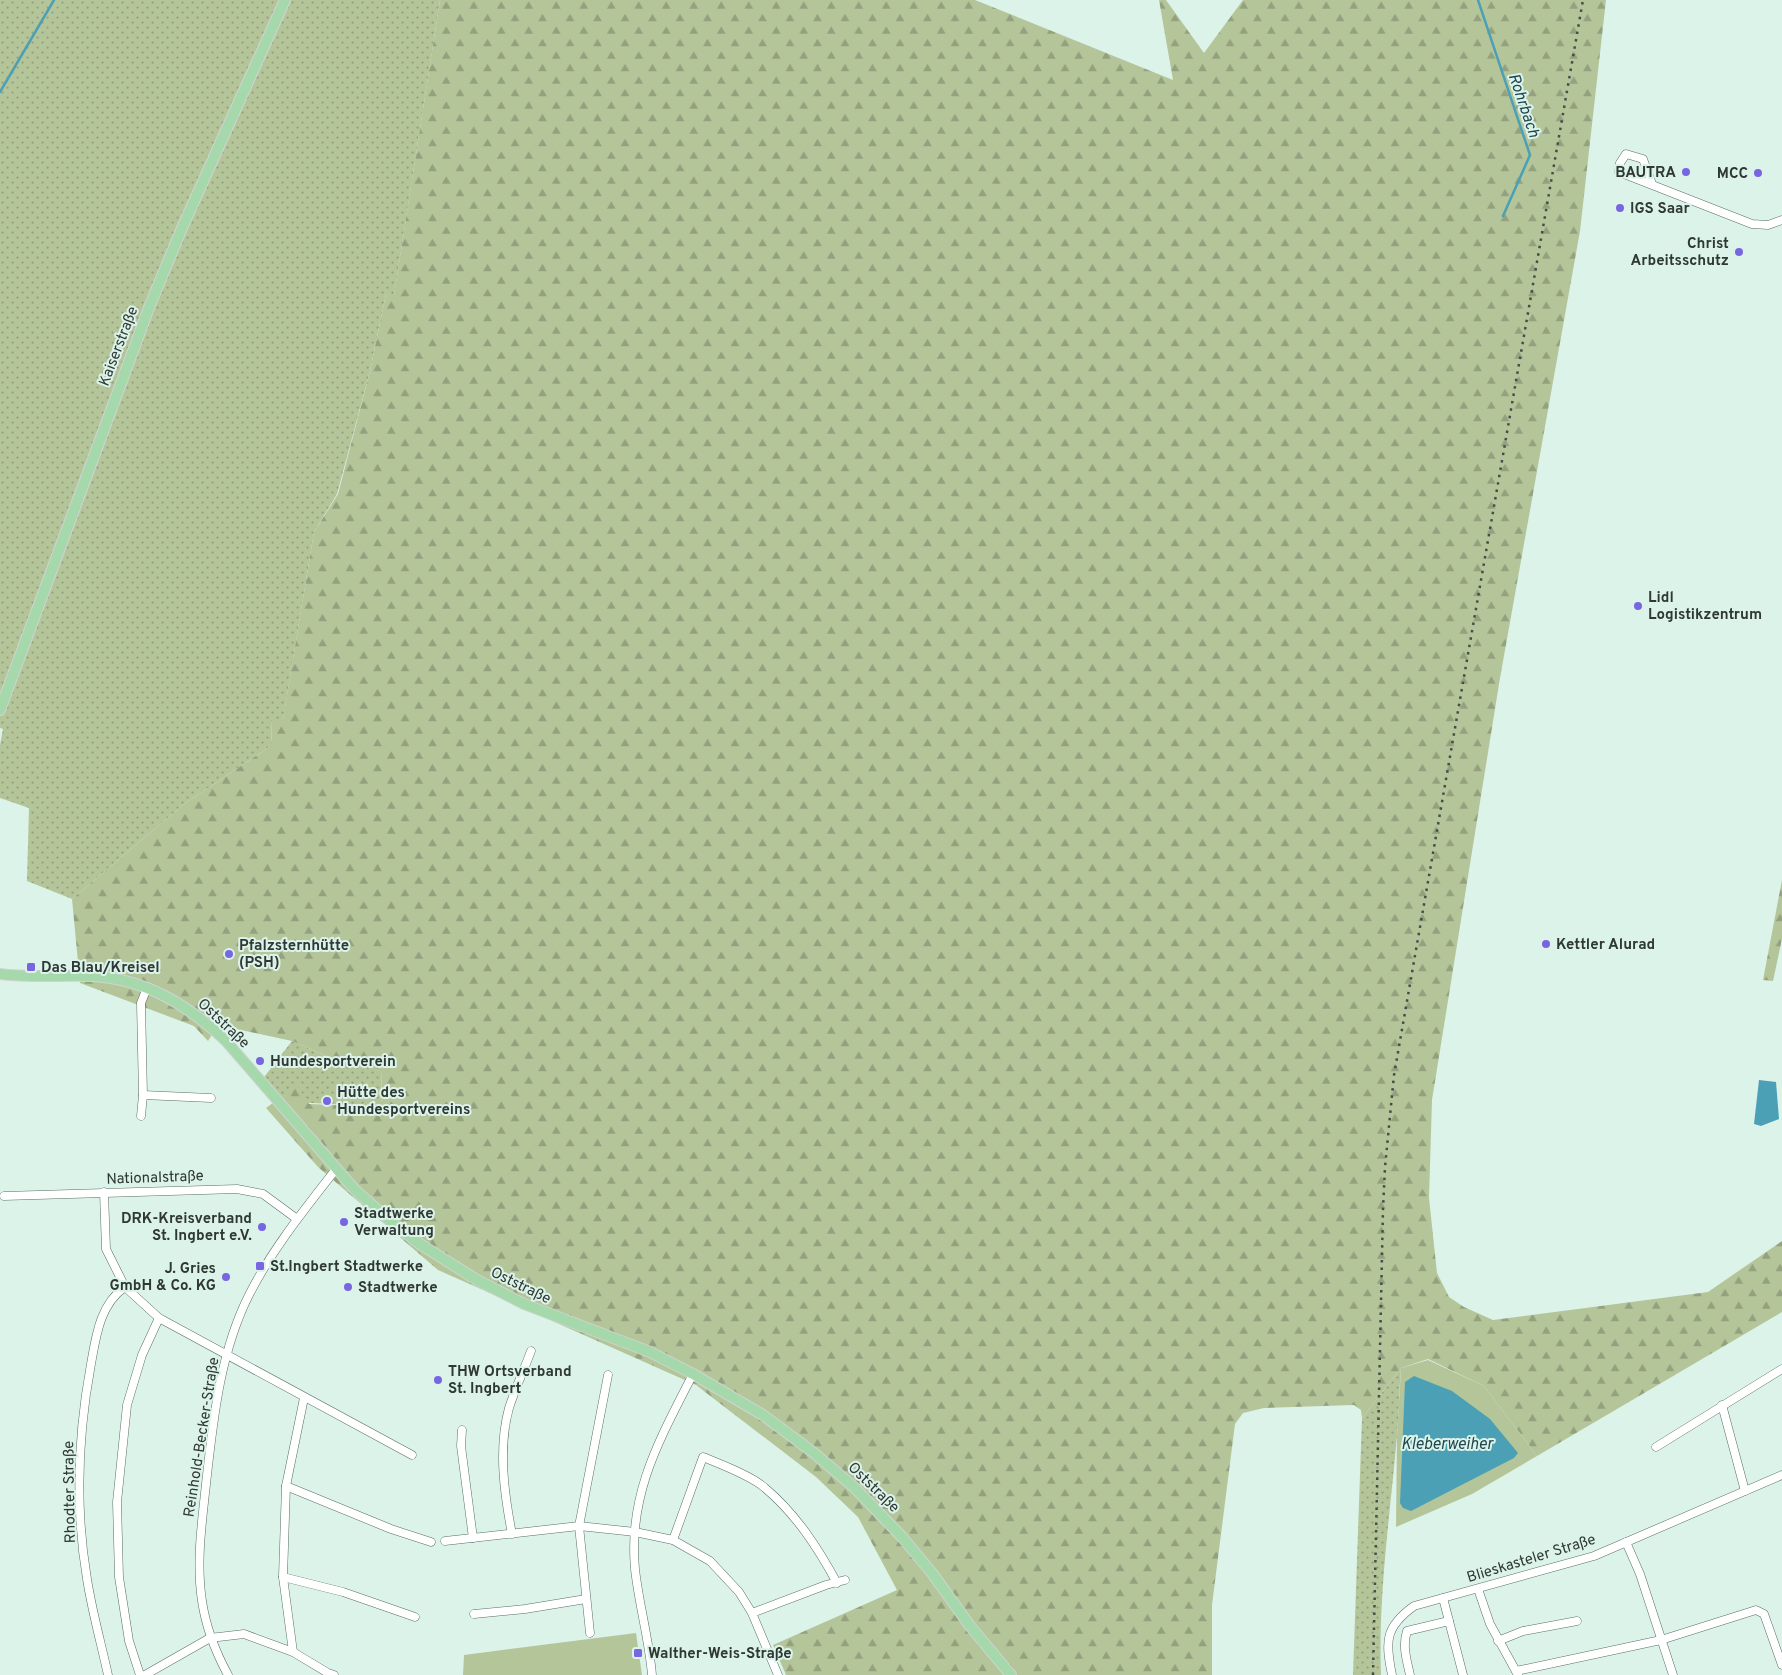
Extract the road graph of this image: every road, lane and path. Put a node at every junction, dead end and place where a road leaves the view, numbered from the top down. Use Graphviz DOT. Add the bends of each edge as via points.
graph roads {
  1 [pos="285,0"];
  2 [pos="1652,184"];
  3 [pos="1782,220"];
  4 [pos="0,710"];
  5 [pos="0,974"];
  6 [pos="147,988"];
  7 [pos="143,1095"];
  8 [pos="210,1098"];
  9 [pos="141,1116"];
  10 [pos="336,1169"];
  11 [pos="104,1192"];
  12 [pos="4,1196"];
  13 [pos="297,1219"];
  14 [pos="125,1287"];
  15 [pos="159,1318"];
  16 [pos="531,1351"];
  17 [pos="227,1354"];
  18 [pos="1782,1369"];
  19 [pos="693,1374"];
  20 [pos="608,1375"];
  21 [pos="304,1398"];
  22 [pos="1722,1405"];
  23 [pos="462,1430"];
  24 [pos="1656,1447"];
  25 [pos="412,1455"];
  26 [pos="1782,1475"];
  27 [pos="286,1486"];
  28 [pos="1745,1491"];
  29 [pos="579,1526"];
  30 [pos="635,1532"];
  31 [pos="512,1534"];
  32 [pos="472,1538"];
  33 [pos="673,1540"];
  34 [pos="445,1541"];
  35 [pos="431,1542"];
  36 [pos="1626,1542"];
  37 [pos="283,1578"];
  38 [pos="1478,1589"];
  39 [pos="1443,1598"];
  40 [pos="586,1599"];
  41 [pos="752,1613"];
  42 [pos="474,1614"];
  43 [pos="415,1617"];
  44 [pos="1449,1621"];
  45 [pos="1577,1621"];
  46 [pos="590,1633"];
  47 [pos="210,1638"];
  48 [pos="1661,1640"];
  49 [pos="1498,1641"];
  50 [pos="293,1652"];
  51 [pos="1782,1665"];
  52 [pos="1517,1673"];
  53 [pos="108,1675"];
  54 [pos="140,1675"];
  55 [pos="145,1675"];
  56 [pos="228,1675"];
  57 [pos="334,1675"];
  58 [pos="652,1675"];
  59 [pos="778,1675"];
  60 [pos="1011,1675"];
  61 [pos="1392,1675"];
  62 [pos="1410,1675"];
  63 [pos="1462,1675"];
  64 [pos="1673,1675"];
  1 -- 4 [label="main road, Kaiserstraße" via="150,305"];
  2 -- 2 [label="street" via="1619,172 1626,154 1643,159"];
  2 -- 3 [label="street" via="1752,224 1768,225"];
  5 -- 6 [label="main road, Oststraße" via="93,976"];
  6 -- 7 [label="street" via="141,1003"];
  6 -- 10 [label="main road, Oststraße" via="203,1019 226,1041"];
  7 -- 8 [label="street"];
  7 -- 9 [label="street"];
  10 -- 13 [label="street, Reinhold-Becker-Straße"];
  10 -- 19 [label="main road, Oststraße" via="396,1226 477,1280 547,1314 642,1349"];
  11 -- 12 [label="street, Nationalstraße"];
  11 -- 13 [label="street, Nationalstraße" via="237,1189 263,1194"];
  11 -- 14 [label="street" via="106,1249"];
  13 -- 17 [label="street, Reinhold-Becker-Straße" via="249,1293"];
  14 -- 15 [label="street"];
  14 -- 53 [label="street, Rhodter Straße" via="116,1294 99,1324 86,1390 80,1458 81,1519 87,1578"];
  15 -- 17 [label="street"];
  15 -- 54 [label="street" via="142,1355 127,1404 117,1502 119,1577 129,1641"];
  16 -- 31 [label="street" via="509,1408 504,1437 504,1494"];
  17 -- 21 [label="street"];
  17 -- 47 [label="street, Reinhold-Becker-Straße" via="211,1442 201,1530 201,1599"];
  18 -- 22 [label="street"];
  19 -- 30 [label="street" via="646,1471 636,1512"];
  19 -- 60 [label="main road, Oststraße" via="763,1416 855,1488 902,1537"];
  20 -- 29 [label="street"];
  21 -- 25 [label="street"];
  21 -- 27 [label="street"];
  22 -- 24 [label="street"];
  22 -- 28 [label="street"];
  23 -- 32 [label="street"];
  26 -- 28 [label="street, Blieskasteler Straße"];
  27 -- 35 [label="street"];
  27 -- 37 [label="street"];
  28 -- 36 [label="street, Blieskasteler Straße"];
  29 -- 30 [label="street"];
  29 -- 31 [label="street"];
  29 -- 40 [label="street"];
  30 -- 33 [label="street"];
  30 -- 58 [label="street" via="635,1567"];
  31 -- 32 [label="street"];
  32 -- 34 [label="street"];
  33 -- 41 [label="street" via="710,1561 739,1592"];
  33 -- 41 [label="street" via="703,1458 764,1486 797,1520 841,1581"];
  36 -- 38 [label="street, Blieskasteler Straße" via="1594,1556"];
  36 -- 48 [label="street"];
  37 -- 43 [label="street" via="343,1592"];
  37 -- 50 [label="street"];
  38 -- 39 [label="street, Blieskasteler Straße"];
  38 -- 49 [label="street"];
  39 -- 44 [label="street"];
  39 -- 61 [label="street, Blieskasteler Straße" via="1414,1606 1391,1628 1388,1641"];
  40 -- 42 [label="street"];
  40 -- 46 [label="street"];
  41 -- 59 [label="street"];
  44 -- 62 [label="street" via="1407,1632 1405,1652"];
  44 -- 63 [label="street"];
  45 -- 49 [label="street" via="1524,1631"];
  47 -- 50 [label="street" via="244,1634"];
  47 -- 55 [label="street"];
  47 -- 56 [label="street, Reinhold-Becker-Straße"];
  48 -- 51 [label="street" via="1756,1610 1764,1614"];
  48 -- 52 [label="street"];
  48 -- 64 [label="street"];
  49 -- 52 [label="street"];
  50 -- 57 [label="street"];
}
